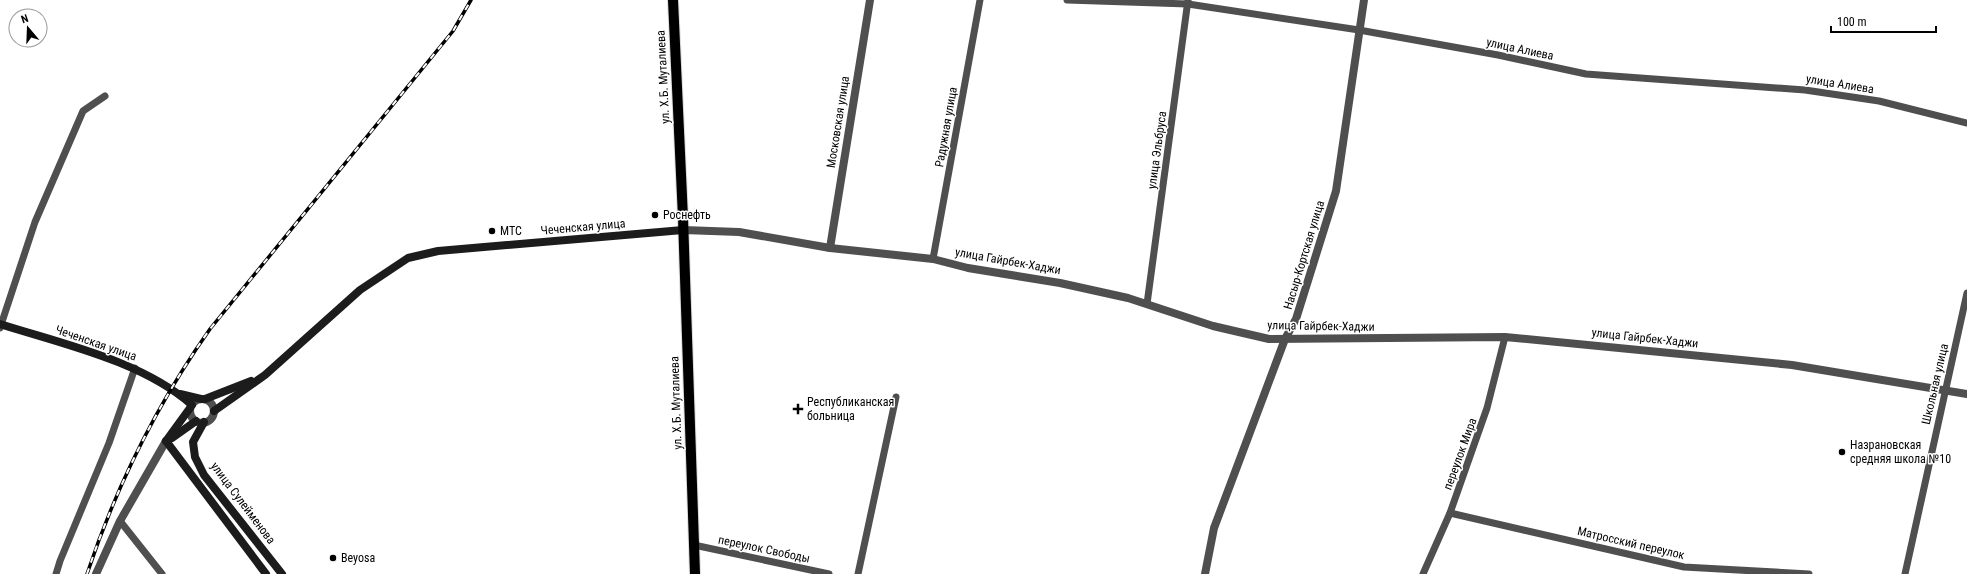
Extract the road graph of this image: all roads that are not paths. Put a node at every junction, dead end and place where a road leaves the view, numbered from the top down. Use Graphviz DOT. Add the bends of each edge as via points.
graph roads {
  1 [pos="673,0"];
  2 [pos="870,0"];
  3 [pos="980,0"];
  4 [pos="1067,0"];
  5 [pos="1364,0"];
  6 [pos="1188,2"];
  7 [pos="1359,30"];
  8 [pos="105,96"];
  9 [pos="1967,123"];
  10 [pos="683,230"];
  11 [pos="830,248"];
  12 [pos="933,258"];
  13 [pos="1967,293"];
  14 [pos="1147,304"];
  15 [pos="0,326"];
  16 [pos="1505,337"];
  17 [pos="1285,339"];
  18 [pos="135,368"];
  19 [pos="265,375"];
  20 [pos="1945,390"];
  21 [pos="179,394"];
  22 [pos="1967,394"];
  23 [pos="896,397"];
  24 [pos="203,399"];
  25 [pos="191,407"];
  26 [pos="214,411"];
  27 [pos="200,421"];
  28 [pos="166,441"];
  29 [pos="1450,513"];
  30 [pos="120,521"];
  31 [pos="694,545"];
  32 [pos="56,574"];
  33 [pos="96,574"];
  34 [pos="162,574"];
  35 [pos="266,574"];
  36 [pos="282,574"];
  37 [pos="695,574"];
  38 [pos="829,574"];
  39 [pos="858,574"];
  40 [pos="1205,574"];
  41 [pos="1423,574"];
  42 [pos="1809,574"];
  43 [pos="1905,574"];
  1 -- 10 [label="main road, ул. Х.Б. Муталиева"];
  2 -- 11 [label="street, Московская улица"];
  3 -- 12 [label="street, Радужная улица"];
  4 -- 6 [label="street, улица Алиева"];
  5 -- 7 [label="street, Насыр-Кортская улица"];
  6 -- 7 [label="street, улица Алиева"];
  6 -- 14 [label="street, улица Эльбруса"];
  7 -- 9 [label="street, улица Алиева" via="1586,74 1805,90 1879,101"];
  7 -- 17 [label="street, Насыр-Кортская улица" via="1336,191 1296,319"];
  8 -- 15 [label="street" via="83,111 35,222"];
  10 -- 11 [label="street, улица Гайрбек-Хаджи" via="739,232"];
  10 -- 19 [label="main road, Чеченская улица" via="438,251 408,258 360,290"];
  10 -- 31 [label="main road, ул. Х.Б. Муталиева"];
  11 -- 12 [label="street, улица Гайрбек-Хаджи"];
  12 -- 14 [label="street, улица Гайрбек-Хаджи" via="968,268 1060,282"];
  13 -- 20 [label="street, Школьная улица"];
  14 -- 17 [label="street, улица Гайрбек-Хаджи" via="1213,326 1269,339"];
  15 -- 18 [label="main road, Чеченская улица"];
  16 -- 17 [label="street, улица Гайрбек-Хаджи"];
  16 -- 20 [label="street, улица Гайрбек-Хаджи" via="1792,364"];
  16 -- 29 [label="street, переулок Мира" via="1488,408"];
  17 -- 40 [label="street, Насыр-Кортская улица" via="1214,528"];
  18 -- 21 [label="main road, Чеченская улица"];
  18 -- 32 [label="street" via="109,443"];
  19 -- 24 [label="main road"];
  19 -- 26 [label="main road"];
  20 -- 22 [label="street, улица Гайрбек-Хаджи"];
  20 -- 43 [label="street, Школьная улица"];
  21 -- 24 [label="main road"];
  21 -- 25 [label="main road"];
  23 -- 39 [label="street"];
  24 -- 25 [label="street"];
  24 -- 26 [label="street" via="210,403"];
  25 -- 27 [label="street" via="191,415"];
  25 -- 28 [label="main road"];
  26 -- 27 [label="street" via="211,418"];
  27 -- 28 [label="main road"];
  27 -- 36 [label="main road, улица Сулейменова" via="193,442 195,457 201,469"];
  28 -- 30 [label="street"];
  28 -- 35 [label="main road, улица Сулейменова"];
  29 -- 41 [label="street, переулок Мира"];
  29 -- 42 [label="street, Матросский переулок" via="1684,567"];
  30 -- 33 [label="street"];
  30 -- 34 [label="street"];
  31 -- 37 [label="main road, ул. Х.Б. Муталиева"];
  31 -- 38 [label="street, переулок Свободы"];
}
